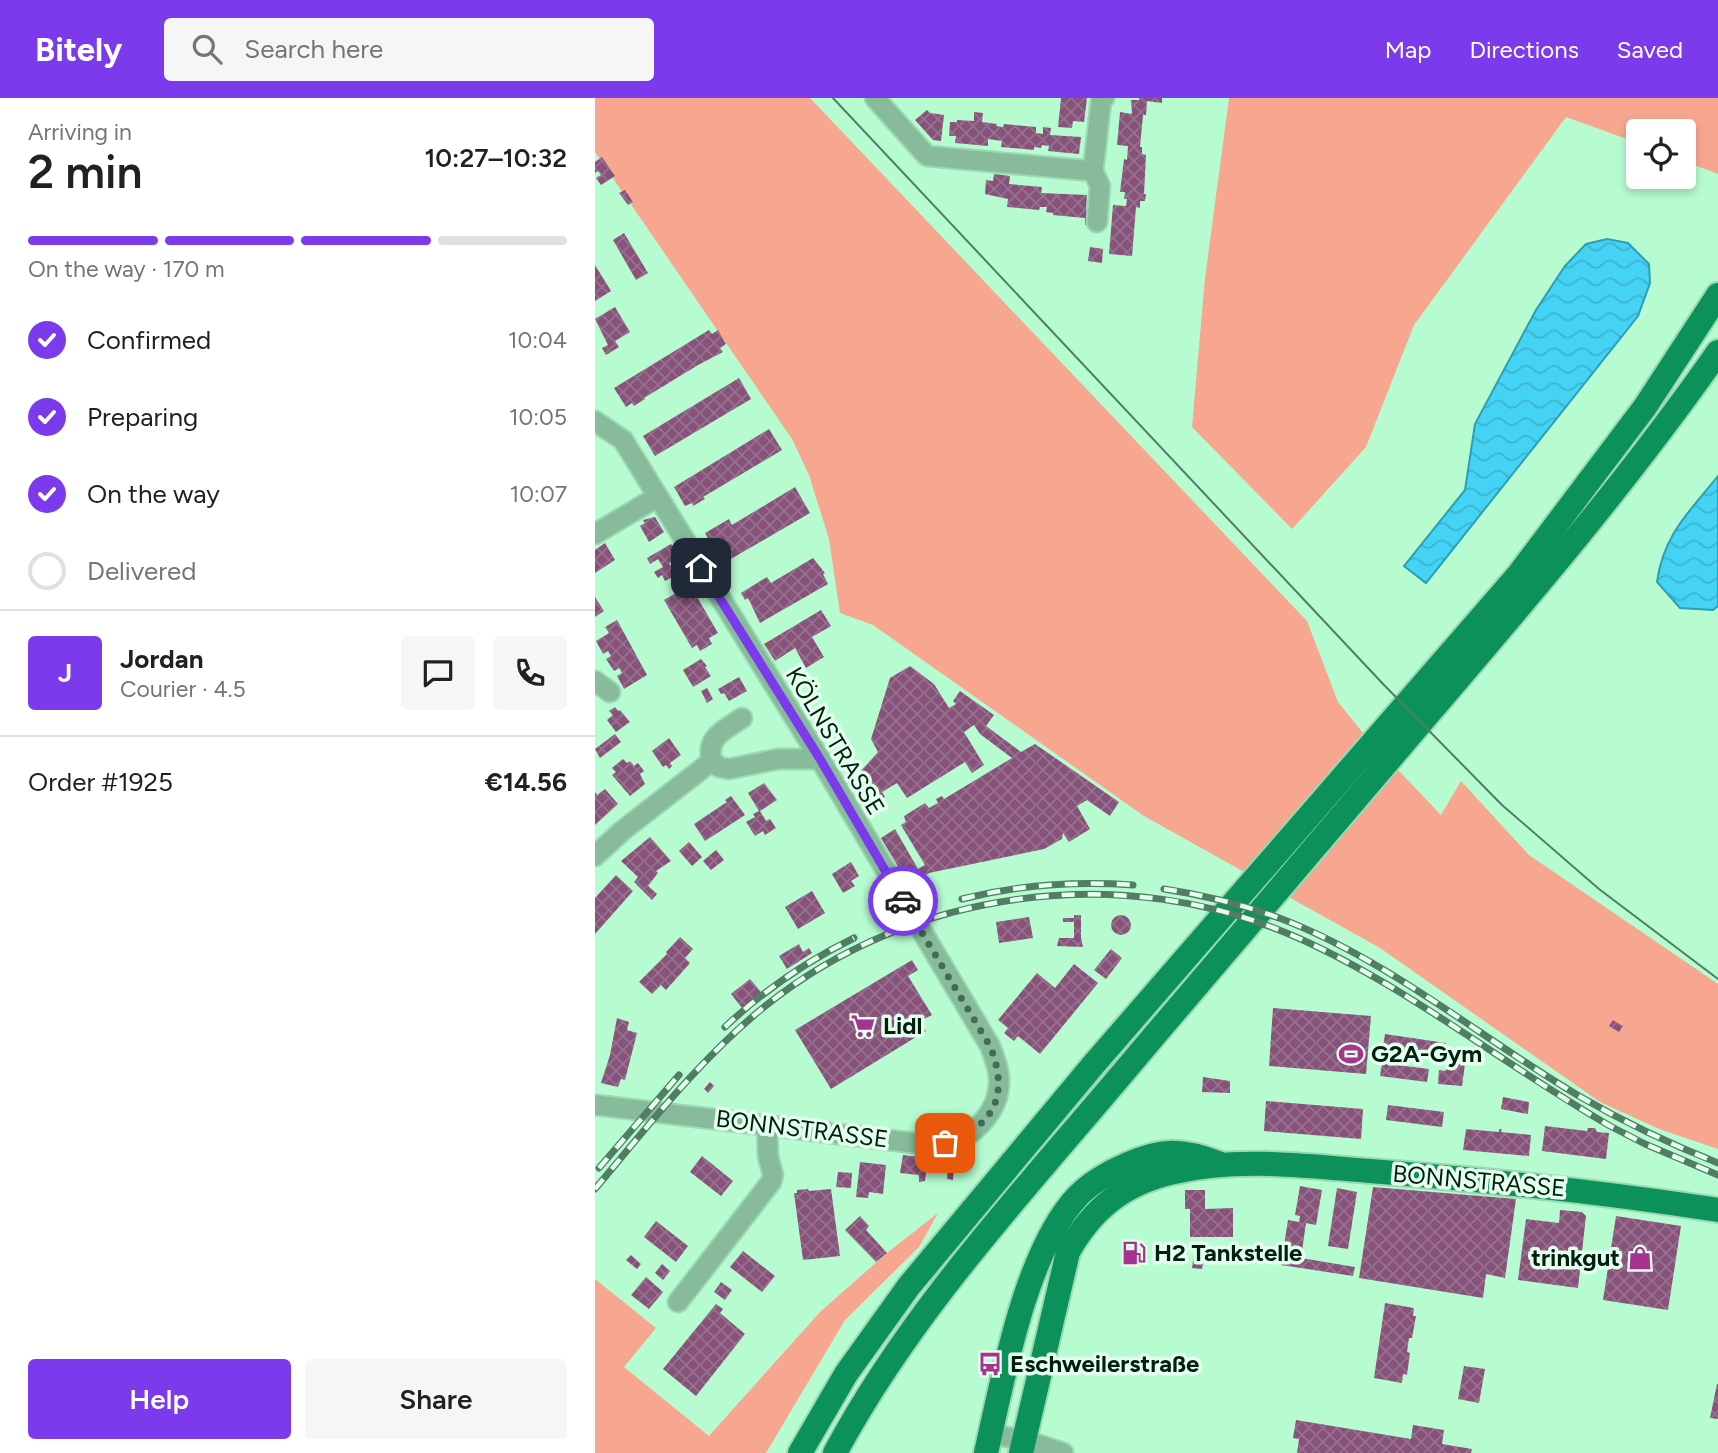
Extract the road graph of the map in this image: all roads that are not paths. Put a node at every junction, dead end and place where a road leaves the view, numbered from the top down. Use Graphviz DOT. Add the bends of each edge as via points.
graph roads {
  1 [pos="875,98"];
  2 [pos="1104,98"];
  3 [pos="1093,171"];
  4 [pos="1097,222"];
  5 [pos="1718,295"];
  6 [pos="1718,352"];
  7 [pos="595,421"];
  8 [pos="657,497"];
  9 [pos="595,534"];
  10 [pos="742,718"];
  11 [pos="820,759"];
  12 [pos="712,761"];
  13 [pos="595,856"];
  14 [pos="595,1105"];
  15 [pos="994,1105"];
  16 [pos="767,1125"];
  17 [pos="1232,1166"];
  18 [pos="1718,1210"];
  19 [pos="678,1302"];
  20 [pos="988,1443"];
  21 [pos="1022,1446"];
  22 [pos="800,1453"];
  23 [pos="835,1453"];
  24 [pos="1063,1453"];
  1 -- 3 [label="street" via="927,156"];
  2 -- 3 [label="street"];
  3 -- 4 [label="street" via="1100,186"];
  5 -- 22 [label="main road" via="1645,407 1519,574 1171,974 909,1286 846,1374"];
  6 -- 23 [label="main road" via="1682,404 1520,606 968,1257 885,1369"];
  7 -- 8 [label="street, KÖLNSTRASSE" via="623,440"];
  8 -- 9 [label="street"];
  8 -- 11 [label="street, KÖLNSTRASSE"];
  10 -- 12 [label="street" via="711,742"];
  11 -- 12 [label="street" via="778,759 729,769"];
  11 -- 15 [label="street, KÖLNSTRASSE" via="990,1046 999,1078"];
  12 -- 13 [label="street"];
  14 -- 16 [label="street, BONNSTRASSE"];
  15 -- 16 [label="street, BONNSTRASSE" via="975,1131 945,1143"];
  16 -- 19 [label="street" via="771,1182"];
  17 -- 18 [label="main road, BONNSTRASSE" via="1334,1168 1506,1182"];
  17 -- 20 [label="main road" via="1199,1155 1158,1153 1116,1169 1078,1196 1053,1229 1033,1273"];
  17 -- 21 [label="main road" via="1174,1172 1126,1190 1109,1200 1080,1230 1061,1274"];
  20 -- 21 [label="street"];
  21 -- 24 [label="street"];
}
